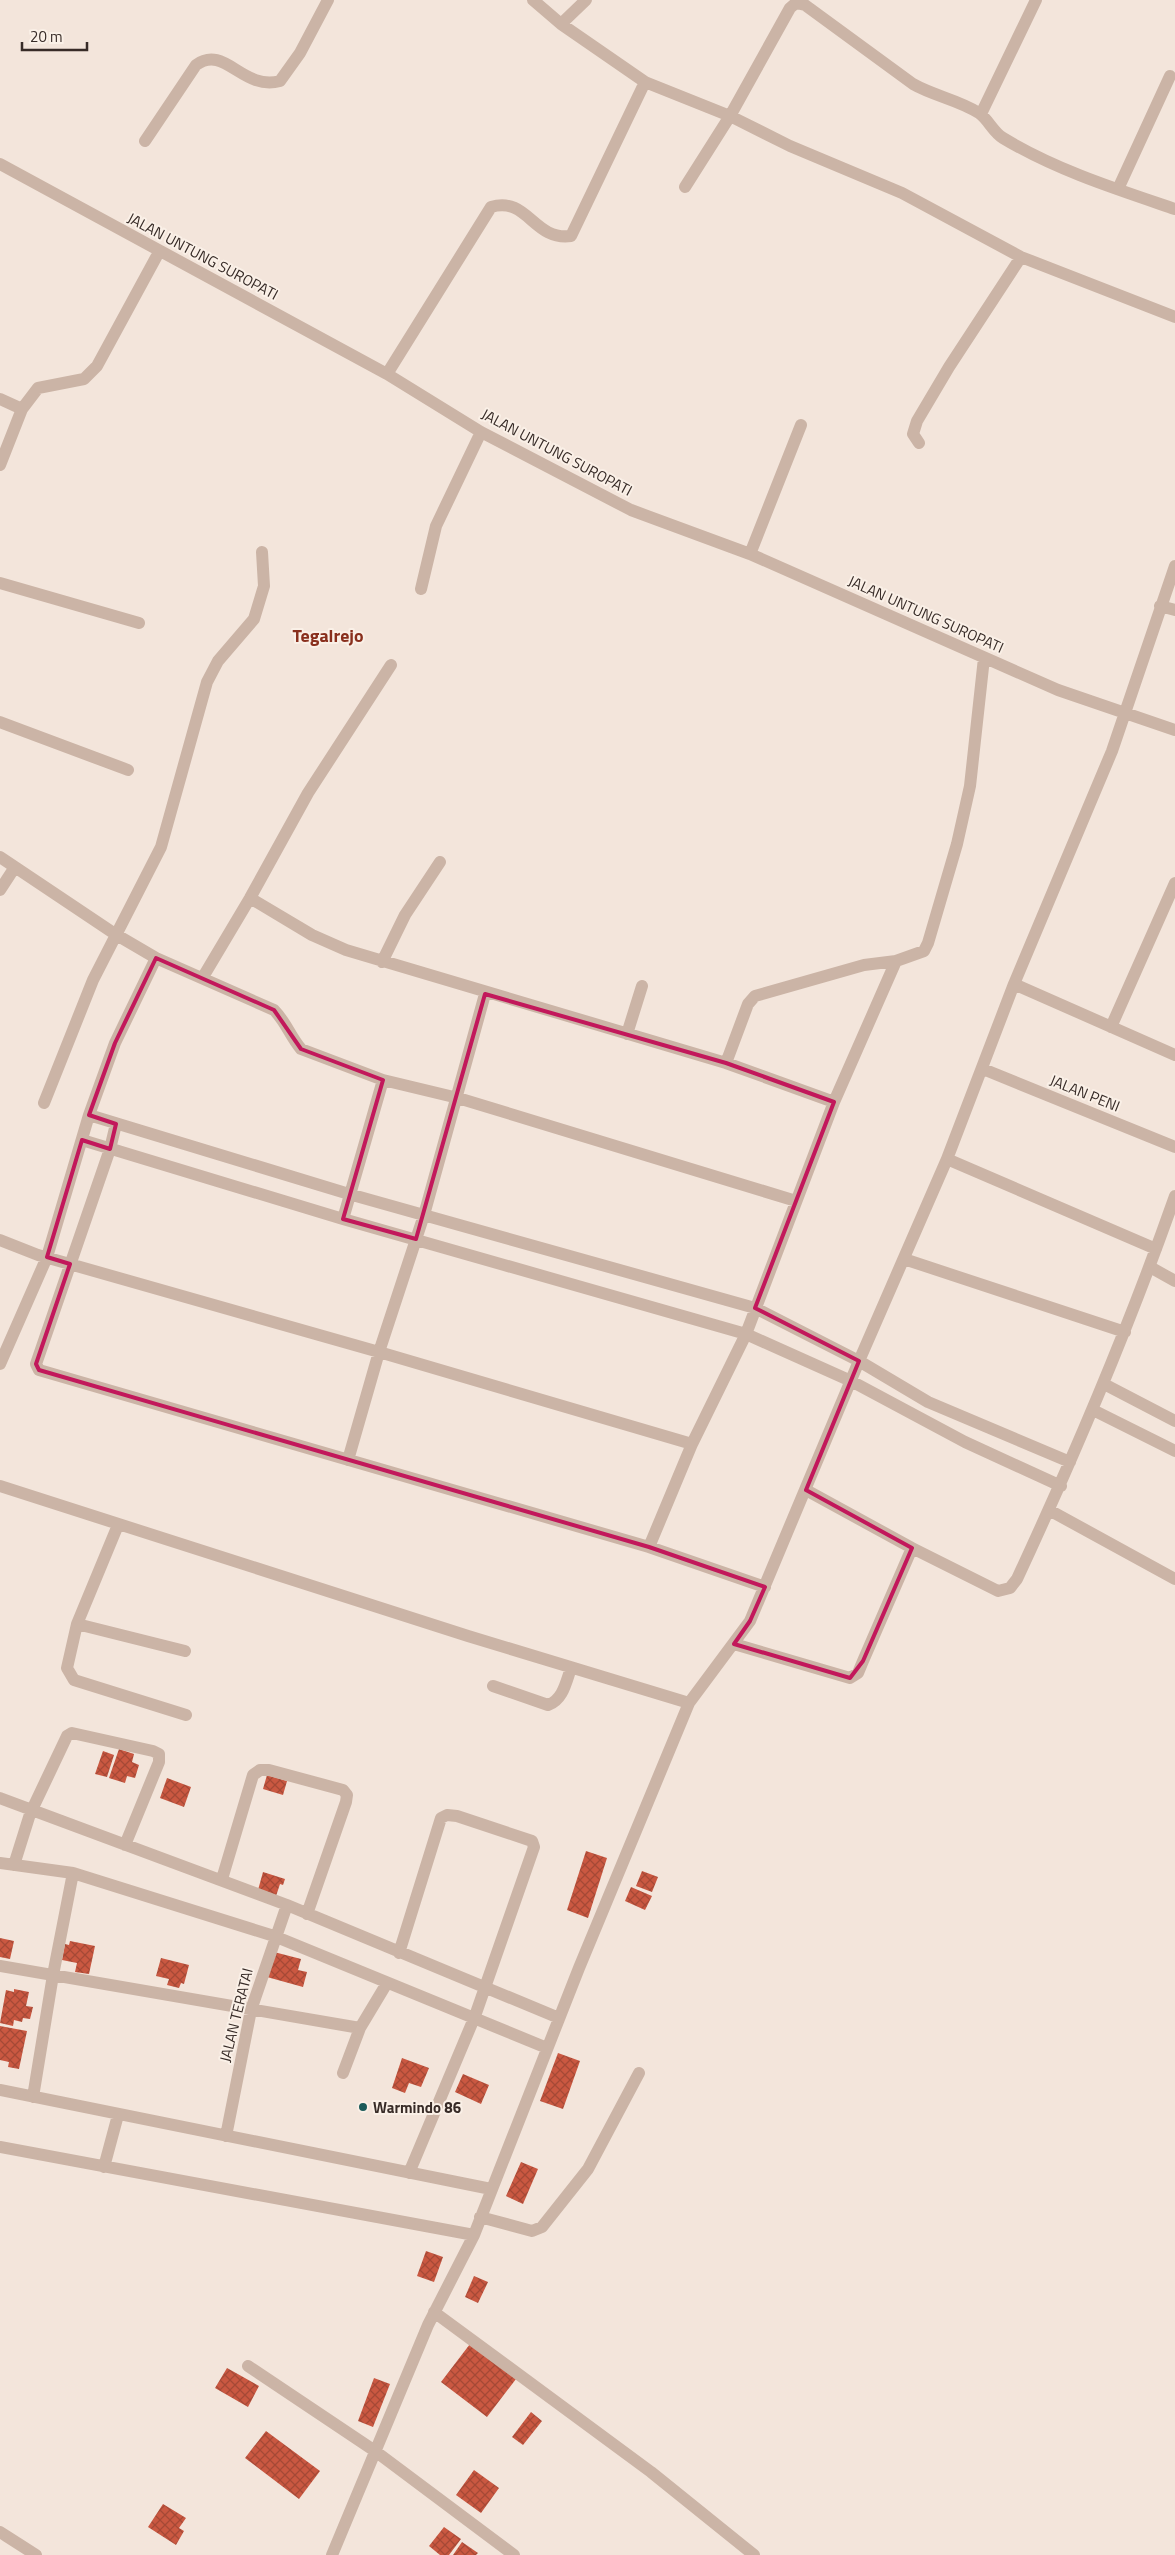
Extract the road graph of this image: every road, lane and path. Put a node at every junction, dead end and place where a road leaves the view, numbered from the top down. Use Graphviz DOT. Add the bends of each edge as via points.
graph roads {
  1 [pos="328,0"];
  2 [pos="533,0"];
  3 [pos="586,0"];
  4 [pos="1036,0"];
  5 [pos="558,21"];
  6 [pos="1170,76"];
  7 [pos="644,82"];
  8 [pos="982,114"];
  9 [pos="730,116"];
  10 [pos="145,140"];
  11 [pos="0,164"];
  12 [pos="686,187"];
  13 [pos="1118,189"];
  14 [pos="1175,209"];
  15 [pos="158,252"];
  16 [pos="1021,258"];
  17 [pos="1175,317"];
  18 [pos="387,374"];
  19 [pos="0,399"];
  20 [pos="22,409"];
  21 [pos="801,424"];
  22 [pos="481,432"];
  23 [pos="919,443"];
  24 [pos="0,465"];
  25 [pos="262,552"];
  26 [pos="750,554"];
  27 [pos="1175,566"];
  28 [pos="0,583"];
  29 [pos="421,589"];
  30 [pos="1160,606"];
  31 [pos="1175,610"];
  32 [pos="139,623"];
  33 [pos="984,658"];
  34 [pos="391,665"];
  35 [pos="1125,714"];
  36 [pos="0,722"];
  37 [pos="1175,730"];
  38 [pos="128,770"];
  39 [pos="0,858"];
  40 [pos="440,862"];
  41 [pos="15,868"];
  42 [pos="1175,882"];
  43 [pos="0,890"];
  44 [pos="250,898"];
  45 [pos="118,936"];
  46 [pos="151,955"];
  47 [pos="896,961"];
  48 [pos="382,962"];
  49 [pos="203,977"];
  50 [pos="1014,984"];
  51 [pos="642,986"];
  52 [pos="485,994"];
  53 [pos="1111,1027"];
  54 [pos="627,1034"];
  55 [pos="1175,1055"];
  56 [pos="726,1063"];
  57 [pos="983,1069"];
  58 [pos="383,1080"];
  59 [pos="458,1098"];
  60 [pos="834,1102"];
  61 [pos="44,1103"];
  62 [pos="90,1115"];
  63 [pos="116,1124"];
  64 [pos="82,1140"];
  65 [pos="1175,1147"];
  66 [pos="110,1149"];
  67 [pos="947,1159"];
  68 [pos="349,1194"];
  69 [pos="1175,1196"];
  70 [pos="796,1201"];
  71 [pos="424,1215"];
  72 [pos="343,1219"];
  73 [pos="416,1239"];
  74 [pos="4,1242"];
  75 [pos="1156,1249"];
  76 [pos="42,1256"];
  77 [pos="904,1259"];
  78 [pos="70,1264"];
  79 [pos="1150,1266"];
  80 [pos="1175,1281"];
  81 [pos="755,1308"];
  82 [pos="1125,1332"];
  83 [pos="746,1334"];
  84 [pos="379,1352"];
  85 [pos="859,1360"];
  86 [pos="0,1364"];
  87 [pos="851,1381"];
  88 [pos="1104,1384"];
  89 [pos="928,1402"];
  90 [pos="1093,1410"];
  91 [pos="921,1419"];
  92 [pos="1175,1421"];
  93 [pos="692,1444"];
  94 [pos="1175,1451"];
  95 [pos="348,1460"];
  96 [pos="1070,1462"];
  97 [pos="0,1486"];
  98 [pos="1061,1486"];
  99 [pos="806,1490"];
  100 [pos="1049,1510"];
  101 [pos="118,1525"];
  102 [pos="649,1547"];
  103 [pos="912,1548"];
  104 [pos="1175,1579"];
  105 [pos="765,1587"];
  106 [pos="77,1624"];
  107 [pos="734,1644"];
  108 [pos="185,1651"];
  109 [pos="571,1668"];
  110 [pos="493,1686"];
  111 [pos="689,1703"];
  112 [pos="186,1715"];
  113 [pos="0,1798"];
  114 [pos="31,1811"];
  115 [pos="125,1845"];
  116 [pos="0,1863"];
  117 [pos="14,1865"];
  118 [pos="73,1873"];
  119 [pos="222,1879"];
  120 [pos="285,1909"];
  121 [pos="307,1914"];
  122 [pos="276,1931"];
  123 [pos="398,1953"];
  124 [pos="0,1966"];
  125 [pos="53,1975"];
  126 [pos="387,1983"];
  127 [pos="485,1989"];
  128 [pos="251,2010"];
  129 [pos="474,2018"];
  130 [pos="559,2018"];
  131 [pos="360,2028"];
  132 [pos="547,2048"];
  133 [pos="343,2073"];
  134 [pos="639,2073"];
  135 [pos="0,2090"];
  136 [pos="33,2097"];
  137 [pos="118,2115"];
  138 [pos="226,2136"];
  139 [pos="0,2147"];
  140 [pos="104,2168"];
  141 [pos="409,2173"];
  142 [pos="491,2189"];
  143 [pos="480,2217"];
  144 [pos="474,2234"];
  145 [pos="434,2312"];
  146 [pos="248,2366"];
  147 [pos="375,2451"];
  148 [pos="0,2532"];
  149 [pos="36,2555"];
  150 [pos="332,2555"];
  151 [pos="514,2555"];
  152 [pos="754,2555"];
  1 -- 10 [label="street" via="300,53 280,81 268,84 252,80 214,58 204,59 196,65"];
  2 -- 5 [label="street"];
  3 -- 5 [label="street"];
  4 -- 8 [label="street"];
  5 -- 7 [label="street"];
  6 -- 13 [label="street"];
  7 -- 9 [label="street"];
  7 -- 18 [label="street" via="570,236 559,237 546,232 517,208 503,204 491,207"];
  8 -- 9 [label="street" via="913,84 805,4 796,3 790,8"];
  8 -- 13 [label="street" via="1001,137 1055,165"];
  9 -- 12 [label="street"];
  9 -- 16 [label="street" via="790,146 902,193"];
  11 -- 15 [label="street, JALAN UNTUNG SUROPATI"];
  13 -- 14 [label="street"];
  15 -- 18 [label="street, JALAN UNTUNG SUROPATI"];
  15 -- 20 [label="street" via="97,366 84,379 38,388"];
  16 -- 17 [label="street"];
  16 -- 23 [label="street" via="917,421 913,434"];
  18 -- 22 [label="street, JALAN UNTUNG SUROPATI"];
  19 -- 20 [label="street"];
  20 -- 24 [label="street"];
  21 -- 26 [label="street"];
  22 -- 26 [label="street, JALAN UNTUNG SUROPATI" via="632,510"];
  22 -- 29 [label="street" via="436,526"];
  25 -- 45 [label="street" via="264,586 254,620 218,661 207,682 160,846"];
  26 -- 33 [label="street, JALAN UNTUNG SUROPATI"];
  27 -- 30 [label="street"];
  28 -- 32 [label="street"];
  30 -- 31 [label="street"];
  30 -- 35 [label="street"];
  33 -- 35 [label="street, JALAN UNTUNG SUROPATI"];
  33 -- 47 [label="street" via="970,786 958,844 924,951"];
  34 -- 44 [label="street" via="308,792"];
  35 -- 37 [label="street, JALAN UNTUNG SUROPATI"];
  35 -- 50 [label="street"];
  36 -- 38 [label="street"];
  39 -- 41 [label="street"];
  40 -- 48 [label="street" via="405,915"];
  41 -- 43 [label="street"];
  41 -- 45 [label="street"];
  42 -- 53 [label="street"];
  44 -- 48 [label="street" via="312,935"];
  44 -- 49 [label="street"];
  45 -- 46 [label="street"];
  45 -- 61 [label="street" via="75,1020"];
  46 -- 49 [label="street"];
  46 -- 62 [label="street" via="114,1043"];
  47 -- 56 [label="street" via="864,965 754,996"];
  47 -- 60 [label="street"];
  48 -- 52 [label="street"];
  49 -- 58 [label="street" via="274,1010 285,1021 301,1049"];
  50 -- 53 [label="street"];
  50 -- 57 [label="street"];
  51 -- 54 [label="street"];
  52 -- 54 [label="street"];
  52 -- 59 [label="street"];
  53 -- 55 [label="street"];
  54 -- 56 [label="street"];
  56 -- 60 [label="street"];
  57 -- 65 [label="street, JALAN PENI"];
  57 -- 67 [label="street"];
  58 -- 59 [label="street"];
  58 -- 68 [label="street"];
  59 -- 70 [label="street"];
  59 -- 71 [label="street"];
  60 -- 70 [label="street"];
  62 -- 63 [label="street"];
  62 -- 64 [label="street"];
  63 -- 66 [label="street"];
  63 -- 68 [label="street"];
  64 -- 66 [label="street"];
  64 -- 76 [label="street"];
  66 -- 72 [label="street"];
  66 -- 78 [label="street"];
  67 -- 75 [label="street"];
  67 -- 77 [label="street"];
  68 -- 71 [label="street"];
  68 -- 72 [label="street"];
  69 -- 75 [label="street"];
  70 -- 81 [label="street"];
  71 -- 73 [label="street"];
  71 -- 81 [label="street"];
  72 -- 73 [label="street"];
  73 -- 83 [label="street"];
  73 -- 84 [label="street"];
  74 -- 76 [label="street"];
  75 -- 79 [label="street"];
  76 -- 78 [label="street"];
  76 -- 86 [label="street"];
  77 -- 82 [label="street"];
  77 -- 85 [label="street"];
  78 -- 84 [label="street"];
  78 -- 95 [label="street" via="36,1364 39,1370"];
  79 -- 80 [label="street"];
  79 -- 82 [label="street"];
  81 -- 83 [label="street"];
  81 -- 85 [label="street"];
  82 -- 88 [label="street"];
  83 -- 87 [label="street"];
  83 -- 93 [label="street"];
  84 -- 93 [label="street"];
  84 -- 95 [label="street"];
  85 -- 87 [label="street"];
  85 -- 89 [label="street"];
  87 -- 91 [label="street"];
  87 -- 99 [label="street"];
  88 -- 90 [label="street"];
  88 -- 92 [label="street"];
  89 -- 91 [label="street"];
  89 -- 96 [label="street"];
  90 -- 94 [label="street"];
  90 -- 96 [label="street"];
  91 -- 98 [label="street"];
  93 -- 102 [label="street"];
  95 -- 102 [label="street"];
  96 -- 98 [label="street"];
  97 -- 101 [label="street"];
  98 -- 100 [label="street"];
  99 -- 103 [label="street"];
  99 -- 105 [label="street"];
  100 -- 103 [label="street" via="1018,1579 1010,1588 998,1591"];
  100 -- 104 [label="street"];
  101 -- 106 [label="street"];
  101 -- 109 [label="street"];
  102 -- 105 [label="street"];
  103 -- 107 [label="street" via="858,1673 850,1678"];
  105 -- 107 [label="street" via="750,1621"];
  106 -- 108 [label="street"];
  106 -- 112 [label="street" via="67,1668 74,1680"];
  107 -- 111 [label="street"];
  109 -- 110 [label="street" via="561,1694 548,1705"];
  109 -- 111 [label="street"];
  111 -- 130 [label="street"];
  113 -- 114 [label="street"];
  114 -- 115 [label="street"];
  114 -- 115 [label="street" via="72,1733 153,1750 159,1754 159,1762"];
  114 -- 117 [label="street"];
  115 -- 119 [label="street"];
  116 -- 117 [label="street"];
  117 -- 118 [label="street"];
  118 -- 122 [label="street"];
  118 -- 125 [label="street"];
  119 -- 120 [label="street"];
  119 -- 121 [label="street" via="253,1775 260,1770 269,1770 343,1790 346,1802"];
  120 -- 121 [label="street"];
  120 -- 122 [label="street, JALAN TERATAI"];
  121 -- 123 [label="street"];
  122 -- 126 [label="street"];
  122 -- 128 [label="street, JALAN TERATAI"];
  123 -- 127 [label="street"];
  123 -- 127 [label="street" via="442,1818 457,1816 532,1841 534,1848"];
  124 -- 125 [label="street"];
  125 -- 128 [label="street"];
  125 -- 136 [label="street"];
  126 -- 129 [label="street"];
  126 -- 131 [label="street"];
  127 -- 129 [label="street"];
  127 -- 130 [label="street"];
  128 -- 131 [label="street"];
  128 -- 138 [label="street, JALAN TERATAI"];
  129 -- 132 [label="street"];
  129 -- 141 [label="street"];
  130 -- 132 [label="street"];
  131 -- 133 [label="street"];
  132 -- 142 [label="street"];
  134 -- 143 [label="street" via="588,2169 542,2227 532,2231"];
  135 -- 136 [label="street"];
  136 -- 137 [label="street"];
  137 -- 138 [label="street"];
  137 -- 140 [label="street"];
  138 -- 141 [label="street"];
  139 -- 140 [label="street"];
  140 -- 144 [label="street"];
  141 -- 142 [label="street"];
  142 -- 143 [label="street"];
  143 -- 144 [label="street"];
  144 -- 145 [label="street"];
  145 -- 147 [label="street"];
  145 -- 152 [label="street" via="650,2472"];
  146 -- 147 [label="street"];
  147 -- 150 [label="street"];
  147 -- 151 [label="street"];
  148 -- 149 [label="street"];
}
